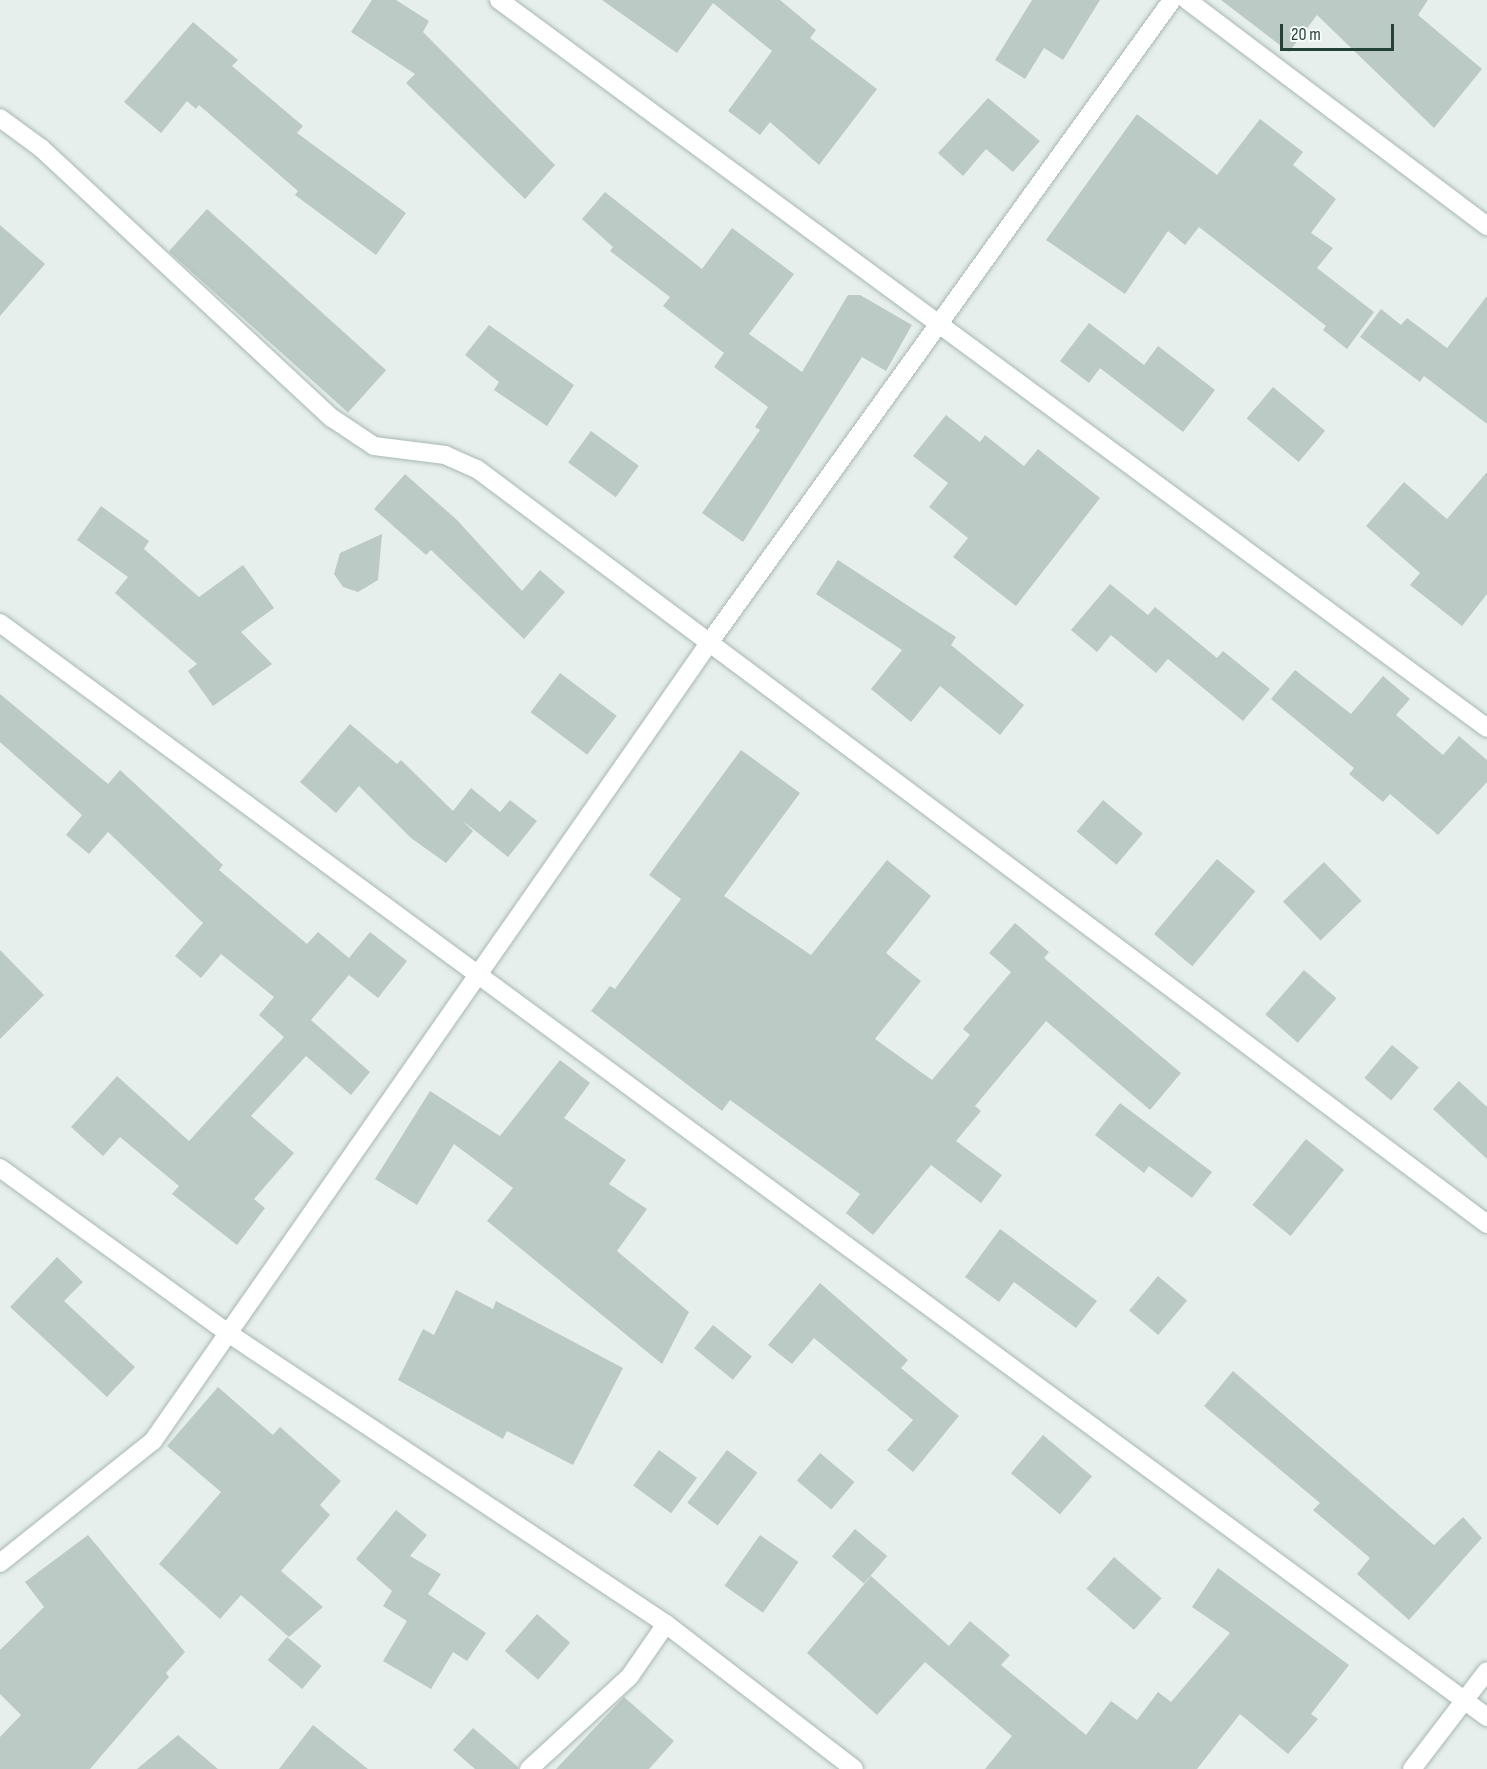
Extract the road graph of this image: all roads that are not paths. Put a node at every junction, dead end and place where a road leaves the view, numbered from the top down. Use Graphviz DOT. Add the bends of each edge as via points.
graph roads {
  1 [pos="499,0"];
  2 [pos="1172,0"];
  3 [pos="1186,0"];
  4 [pos="0,118"];
  5 [pos="1487,226"];
  6 [pos="937,324"];
  7 [pos="0,623"];
  8 [pos="709,643"];
  9 [pos="1487,728"];
  10 [pos="480,976"];
  11 [pos="0,1168"];
  12 [pos="1487,1224"];
  13 [pos="228,1333"];
  14 [pos="0,1563"];
  15 [pos="666,1624"];
  16 [pos="1487,1671"];
  17 [pos="1466,1702"];
  18 [pos="1487,1717"];
  19 [pos="529,1769"];
  20 [pos="854,1769"];
  21 [pos="1412,1769"];
  1 -- 6 [label="street"];
  2 -- 6 [label="street"];
  3 -- 5 [label="street"];
  4 -- 8 [label="street" via="41,148 332,418 374,446 445,455 477,469"];
  6 -- 8 [label="street"];
  6 -- 9 [label="street"];
  7 -- 10 [label="street"];
  8 -- 10 [label="street"];
  8 -- 12 [label="street"];
  10 -- 13 [label="street"];
  10 -- 17 [label="street"];
  11 -- 13 [label="street"];
  13 -- 14 [label="street" via="153,1441"];
  13 -- 15 [label="street"];
  15 -- 19 [label="street" via="630,1676"];
  15 -- 20 [label="street"];
  16 -- 17 [label="street"];
  17 -- 18 [label="street"];
  17 -- 21 [label="street"];
}
